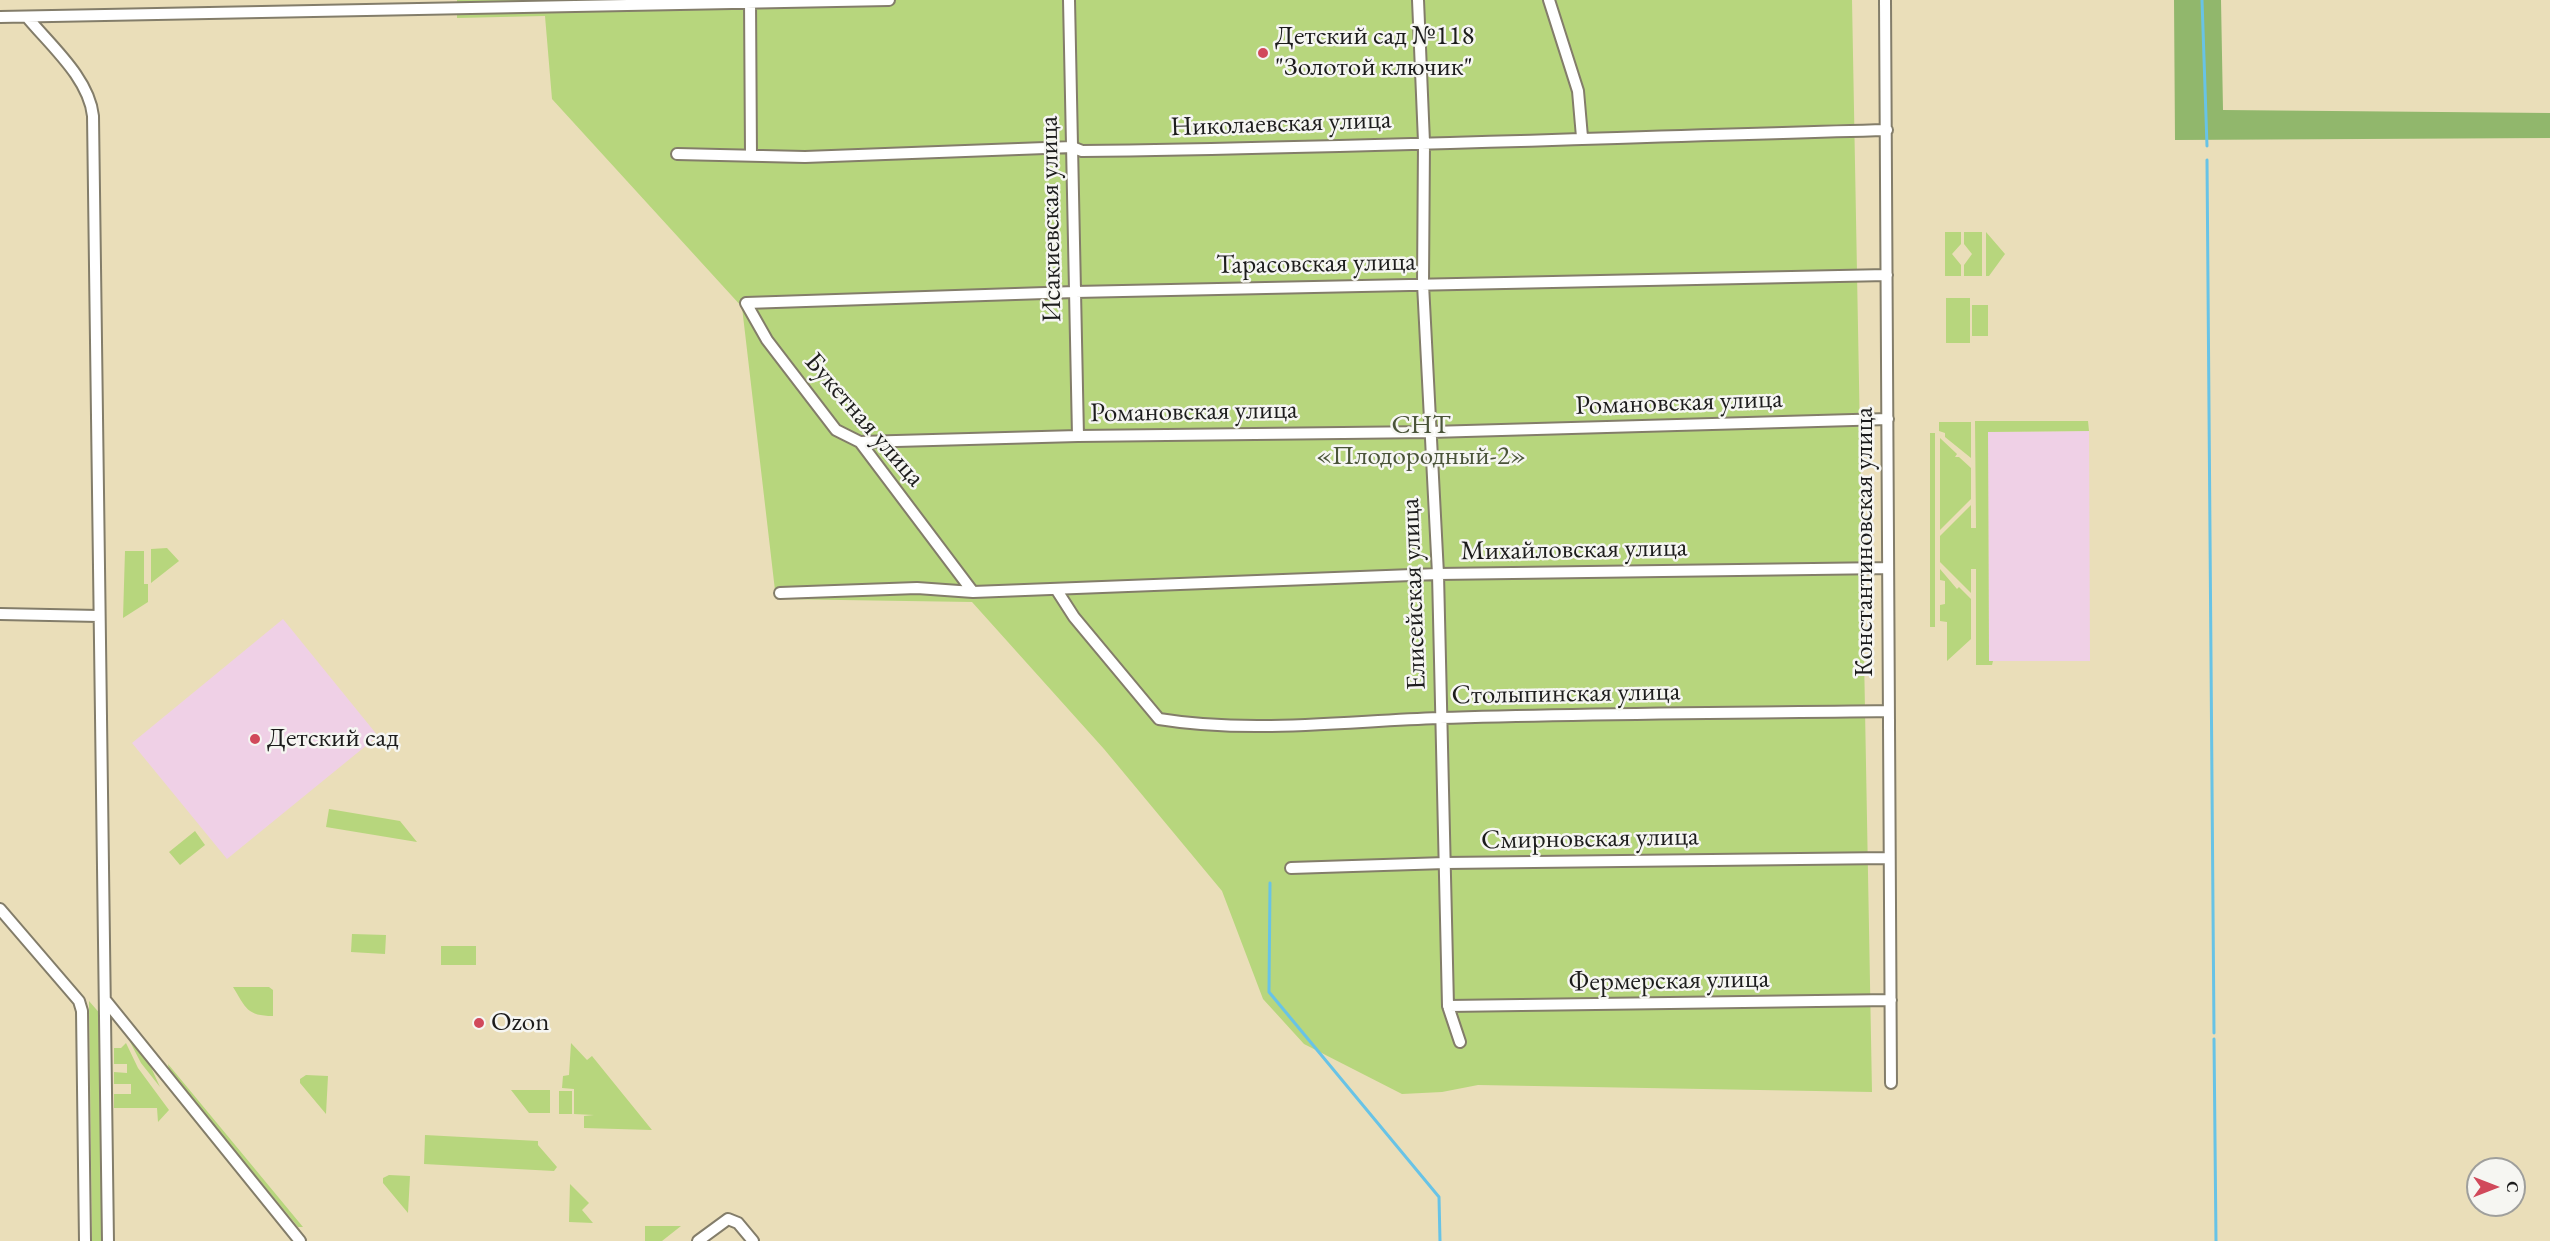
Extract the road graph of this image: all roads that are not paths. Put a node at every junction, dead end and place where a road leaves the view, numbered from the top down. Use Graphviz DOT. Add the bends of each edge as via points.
graph roads {
  1 [pos="889,0"];
  2 [pos="1069,0"];
  3 [pos="1418,0"];
  4 [pos="1549,0"];
  5 [pos="1885,0"];
  6 [pos="750,2"];
  7 [pos="460,4"];
  8 [pos="27,16"];
  9 [pos="0,17"];
  10 [pos="1887,130"];
  11 [pos="1582,137"];
  12 [pos="1424,142"];
  13 [pos="1072,147"];
  14 [pos="677,154"];
  15 [pos="751,154"];
  16 [pos="1887,275"];
  17 [pos="1423,284"];
  18 [pos="1075,292"];
  19 [pos="746,303"];
  20 [pos="1888,419"];
  21 [pos="1431,432"];
  22 [pos="1078,436"];
  23 [pos="860,442"];
  24 [pos="1888,568"];
  25 [pos="1438,574"];
  26 [pos="1056,589"];
  27 [pos="973,592"];
  28 [pos="780,593"];
  29 [pos="4,614"];
  30 [pos="99,616"];
  31 [pos="1888,711"];
  32 [pos="1441,718"];
  33 [pos="1889,858"];
  34 [pos="1445,863"];
  35 [pos="1291,868"];
  36 [pos="0,909"];
  37 [pos="1891,1000"];
  38 [pos="106,1001"];
  39 [pos="1448,1006"];
  40 [pos="1460,1042"];
  41 [pos="1891,1083"];
  42 [pos="86,1241"];
  43 [pos="108,1241"];
  44 [pos="300,1241"];
  45 [pos="698,1241"];
  46 [pos="753,1241"];
  1 -- 6 [label="street"];
  2 -- 13 [label="street, Исакиевская улица"];
  3 -- 12 [label="street, Елисейская улица"];
  4 -- 11 [label="street" via="1578,91"];
  5 -- 10 [label="street, Константиновская улица"];
  6 -- 7 [label="street"];
  6 -- 15 [label="street"];
  7 -- 8 [label="street"];
  8 -- 9 [label="street"];
  8 -- 30 [label="street" via="82,84 92,105"];
  10 -- 11 [label="street, Николаевская улица"];
  10 -- 16 [label="street, Константиновская улица"];
  11 -- 12 [label="street, Николаевская улица"];
  12 -- 13 [label="street, Николаевская улица" via="1312,148 1082,151"];
  12 -- 17 [label="street, Елисейская улица"];
  13 -- 15 [label="street, Николаевская улица" via="805,157"];
  13 -- 18 [label="street, Исакиевская улица"];
  14 -- 15 [label="street, Николаевская улица"];
  16 -- 17 [label="street, Тарасовская улица"];
  16 -- 20 [label="street, Константиновская улица"];
  17 -- 18 [label="street, Тарасовская улица"];
  17 -- 21 [label="street, Елисейская улица"];
  18 -- 19 [label="street, Тарасовская улица"];
  18 -- 22 [label="street, Исакиевская улица"];
  19 -- 23 [label="street, Букетная улица" via="767,340 836,430"];
  20 -- 21 [label="street, Романовская улица"];
  20 -- 24 [label="street, Константиновская улица"];
  21 -- 22 [label="street, Романовская улица"];
  21 -- 25 [label="street, Елисейская улица"];
  22 -- 23 [label="street, Романовская улица"];
  23 -- 27 [label="street, Букетная улица"];
  24 -- 25 [label="street, Михайловская улица"];
  24 -- 31 [label="street, Константиновская улица"];
  25 -- 26 [label="street, Михайловская улица"];
  25 -- 32 [label="street, Елисейская улица"];
  26 -- 27 [label="street, Михайловская улица"];
  26 -- 32 [label="street, Столыпинская улица" via="1074,617 1159,719 1191,724 1302,724"];
  27 -- 28 [label="street" via="917,588"];
  29 -- 30 [label="street"];
  30 -- 38 [label="street"];
  31 -- 32 [label="street, Столыпинская улица"];
  31 -- 33 [label="street, Константиновская улица"];
  32 -- 34 [label="street, Елисейская улица"];
  33 -- 34 [label="street, Смирновская улица"];
  33 -- 37 [label="street, Константиновская улица"];
  34 -- 35 [label="street, Смирновская улица"];
  34 -- 39 [label="street, Елисейская улица"];
  36 -- 42 [label="street" via="79,1001 82,1011"];
  37 -- 39 [label="street, Фермерская улица"];
  37 -- 41 [label="street, Константиновская улица"];
  38 -- 43 [label="street"];
  38 -- 44 [label="street"];
  39 -- 40 [label="street, Елисейская улица"];
  45 -- 46 [label="street" via="728,1219 738,1223"];
}
